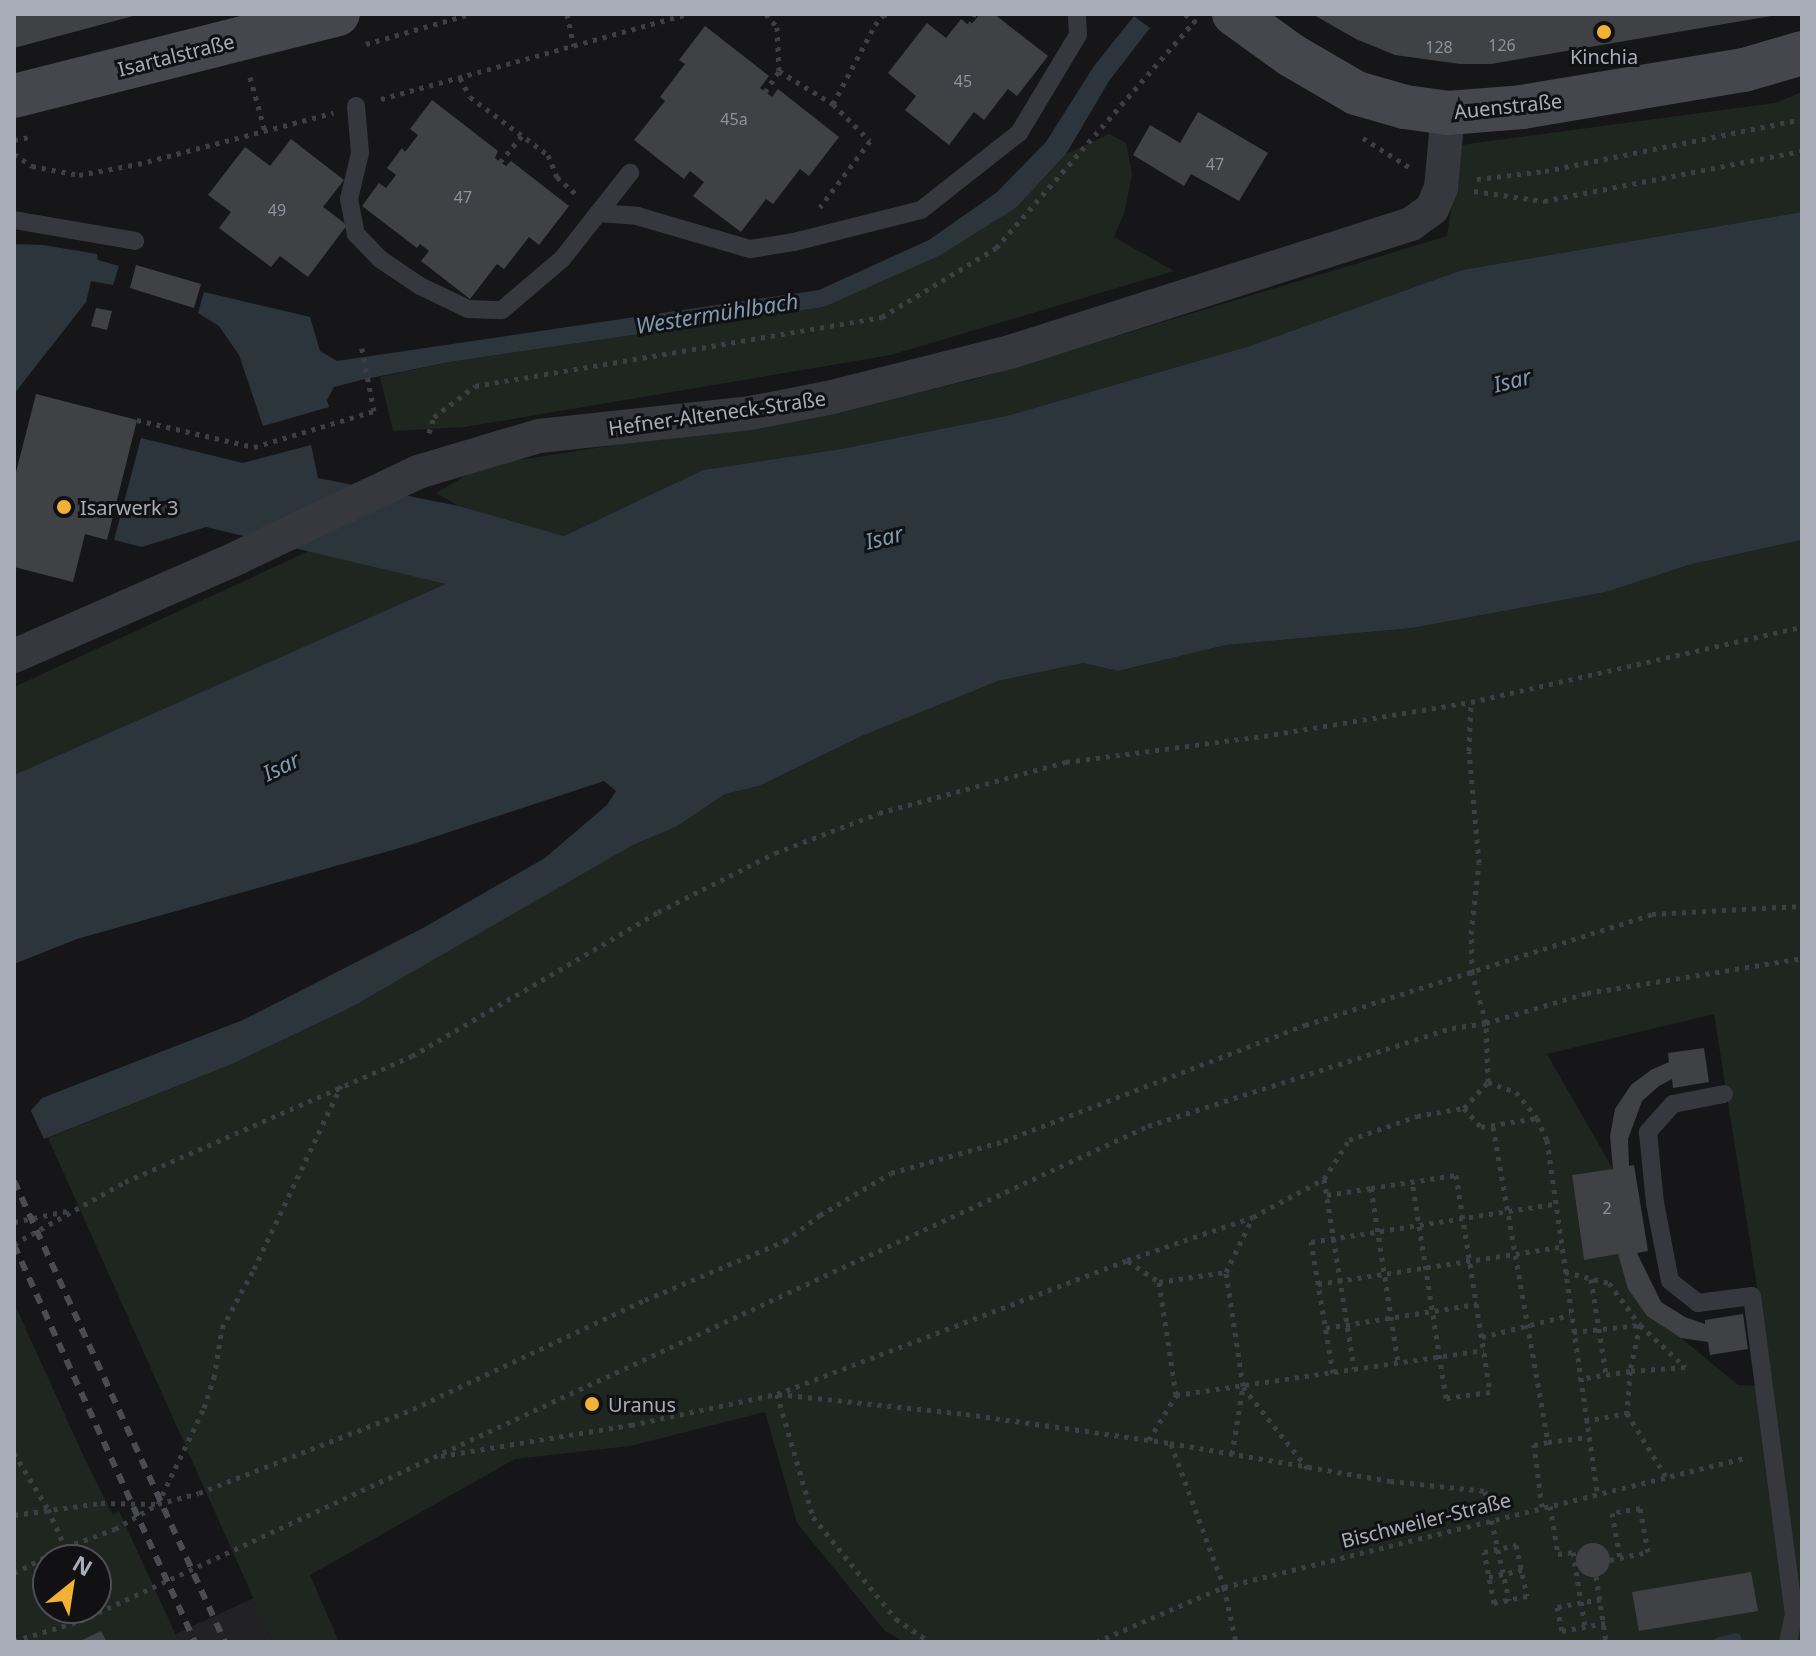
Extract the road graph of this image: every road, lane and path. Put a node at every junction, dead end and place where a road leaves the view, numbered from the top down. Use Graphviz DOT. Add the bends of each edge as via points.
graph roads {
  1 [pos="338,14"];
  2 [pos="567,14"];
  3 [pos="766,14"];
  4 [pos="882,14"];
  5 [pos="893,14"];
  6 [pos="974,14"];
  7 [pos="1077,14"];
  8 [pos="1215,18"];
  9 [pos="970,26"];
  10 [pos="574,46"];
  11 [pos="1802,53"];
  12 [pos="779,71"];
  13 [pos="250,77"];
  14 [pos="460,78"];
  15 [pos="765,92"];
  16 [pos="14,96"];
  17 [pos="833,104"];
  18 [pos="356,106"];
  19 [pos="1448,113"];
  20 [pos="1802,119"];
  21 [pos="265,131"];
  22 [pos="522,136"];
  23 [pos="1802,151"];
  24 [pos="500,162"];
  25 [pos="630,173"];
  26 [pos="1442,183"];
  27 [pos="598,213"];
  28 [pos="14,220"];
  29 [pos="135,241"];
  30 [pos="794,242"];
  31 [pos="361,345"];
  32 [pos="137,420"];
  33 [pos="405,478"];
  34 [pos="1802,627"];
  35 [pos="14,656"];
  36 [pos="1471,702"];
  37 [pos="1802,906"];
  38 [pos="1802,958"];
  39 [pos="1472,973"];
  40 [pos="1486,1023"];
  41 [pos="1488,1082"];
  42 [pos="341,1085"];
  43 [pos="1724,1094"];
  44 [pos="1464,1108"];
  45 [pos="1537,1118"];
  46 [pos="1493,1127"];
  47 [pos="1324,1179"];
  48 [pos="1412,1182"];
  49 [pos="1371,1188"];
  50 [pos="1327,1195"];
  51 [pos="1555,1204"];
  52 [pos="77,1209"];
  53 [pos="1507,1211"];
  54 [pos="1253,1217"];
  55 [pos="1463,1218"];
  56 [pos="14,1222"];
  57 [pos="1419,1225"];
  58 [pos="1377,1231"];
  59 [pos="1334,1238"];
  60 [pos="14,1244"];
  61 [pos="1561,1247"];
  62 [pos="1515,1254"];
  63 [pos="1127,1260"];
  64 [pos="1470,1261"];
  65 [pos="1426,1268"];
  66 [pos="1226,1272"];
  67 [pos="1565,1272"];
  68 [pos="1384,1275"];
  69 [pos="1591,1279"];
  70 [pos="1340,1281"];
  71 [pos="1159,1282"];
  72 [pos="1318,1284"];
  73 [pos="1477,1304"];
  74 [pos="1433,1311"];
  75 [pos="1570,1315"];
  76 [pos="1391,1318"];
  77 [pos="1528,1323"];
  78 [pos="1347,1325"];
  79 [pos="1640,1325"];
  80 [pos="1326,1328"];
  81 [pos="1597,1330"];
  82 [pos="1573,1332"];
  83 [pos="1482,1337"];
  84 [pos="1484,1350"];
  85 [pos="1439,1356"];
  86 [pos="1398,1363"];
  87 [pos="1354,1369"];
  88 [pos="1630,1371"];
  89 [pos="1333,1373"];
  90 [pos="1606,1375"];
  91 [pos="1579,1379"];
  92 [pos="1243,1386"];
  93 [pos="777,1394"];
  94 [pos="1176,1395"];
  95 [pos="1627,1413"];
  96 [pos="1585,1421"];
  97 [pos="1587,1437"];
  98 [pos="1149,1440"];
  99 [pos="1548,1442"];
  100 [pos="1170,1443"];
  101 [pos="14,1453"];
  102 [pos="1232,1454"];
  103 [pos="1773,1454"];
  104 [pos="432,1458"];
  105 [pos="1308,1469"];
  106 [pos="1666,1477"];
  107 [pos="1597,1493"];
  108 [pos="158,1504"];
  109 [pos="1550,1506"];
  110 [pos="1542,1507"];
  111 [pos="48,1509"];
  112 [pos="14,1515"];
  113 [pos="1492,1521"];
  114 [pos="64,1544"];
  115 [pos="73,1544"];
  116 [pos="1499,1549"];
  117 [pos="1620,1558"];
  118 [pos="1610,1560"];
  119 [pos="32,1564"];
  120 [pos="1522,1570"];
  121 [pos="14,1573"];
  122 [pos="1504,1574"];
  123 [pos="1596,1576"];
  124 [pos="1489,1577"];
  125 [pos="1224,1587"];
  126 [pos="1601,1599"];
  127 [pos="1509,1600"];
  128 [pos="1581,1603"];
  129 [pos="1605,1623"];
  130 [pos="1585,1627"];
  131 [pos="42,1632"];
  132 [pos="26,1640"];
  133 [pos="14,1641"];
  134 [pos="47,1642"];
  135 [pos="930,1642"];
  136 [pos="1096,1642"];
  137 [pos="1236,1642"];
  138 [pos="1606,1642"];
  139 [pos="1788,1642"];
  1 -- 16 [label="main road, Isartalstraße"];
  2 -- 10 [label="path"];
  3 -- 12 [label="path" via="777,27"];
  4 -- 5 [label="path"];
  4 -- 17 [label="path"];
  6 -- 9 [label="path"];
  7 -- 30 [label="lane" via="1078,35 1019,133 921,210"];
  8 -- 19 [label="main road, Auenstraße" via="1356,93"];
  8 -- 33 [label="path" via="996,248 882,317 475,386 434,417"];
  11 -- 19 [label="main road, Auenstraße" via="1744,70 1522,107"];
  12 -- 15 [label="path"];
  12 -- 17 [label="path"];
  13 -- 21 [label="path"];
  14 -- 22 [label="path" via="470,97"];
  17 -- 30 [label="path" via="870,141"];
  18 -- 27 [label="lane" via="360,153 349,199 356,234 380,259 468,309 502,310 562,259"];
  19 -- 26 [label="street"];
  20 -- 26 [label="path" via="1545,171"];
  22 -- 24 [label="path"];
  22 -- 27 [label="path" via="548,155 557,177"];
  23 -- 26 [label="path" via="1544,201"];
  25 -- 27 [label="lane"];
  26 -- 33 [label="street, Hefner-Alteneck-Straße" via="1432,209 1411,224 1010,352 750,413 539,436"];
  27 -- 30 [label="lane" via="637,216 750,249"];
  28 -- 29 [label="lane"];
  31 -- 32 [label="path" via="374,411 254,447"];
  33 -- 35 [label="street, Hefner-Alteneck-Straße"];
  34 -- 36 [label="path"];
  36 -- 39 [label="path" via="1469,751 1479,863"];
  36 -- 42 [label="path" via="1066,762 879,813 775,853 671,905 412,1056"];
  37 -- 39 [label="path" via="1652,914"];
  38 -- 40 [label="path" via="1587,993"];
  39 -- 40 [label="path"];
  39 -- 108 [label="path" via="1305,1025 1004,1141 891,1173 785,1241 413,1409 199,1493"];
  40 -- 41 [label="path"];
  40 -- 104 [label="path" via="1452,1028 1148,1126"];
  41 -- 44 [label="path"];
  41 -- 45 [label="path" via="1516,1092"];
  42 -- 52 [label="path" via="125,1182"];
  42 -- 108 [label="path" via="222,1328 204,1408"];
  43 -- 103 [label="lane" via="1673,1104 1648,1132 1655,1203 1670,1281 1698,1303 1752,1296"];
  44 -- 46 [label="path" via="1481,1127"];
  44 -- 47 [label="path" via="1417,1116 1349,1140"];
  45 -- 46 [label="path"];
  45 -- 51 [label="path" via="1547,1140"];
  46 -- 53 [label="path"];
  47 -- 50 [label="path"];
  47 -- 54 [label="path"];
  48 -- 49 [label="path"];
  48 -- 55 [label="path" via="1456,1175"];
  48 -- 57 [label="path"];
  49 -- 50 [label="path"];
  49 -- 58 [label="path"];
  50 -- 59 [label="path"];
  51 -- 53 [label="path"];
  51 -- 61 [label="path"];
  52 -- 56 [label="path"];
  52 -- 60 [label="path"];
  53 -- 55 [label="path"];
  53 -- 62 [label="path"];
  54 -- 63 [label="path"];
  54 -- 66 [label="path"];
  55 -- 57 [label="path"];
  55 -- 64 [label="path"];
  57 -- 58 [label="path"];
  57 -- 65 [label="path"];
  58 -- 59 [label="path"];
  58 -- 68 [label="path"];
  59 -- 70 [label="path"];
  59 -- 72 [label="path" via="1311,1242"];
  61 -- 62 [label="path"];
  61 -- 67 [label="path"];
  62 -- 64 [label="path"];
  62 -- 77 [label="path"];
  63 -- 71 [label="path"];
  63 -- 93 [label="path"];
  64 -- 65 [label="path"];
  64 -- 73 [label="path"];
  65 -- 68 [label="path"];
  65 -- 74 [label="path"];
  66 -- 71 [label="path"];
  66 -- 92 [label="path"];
  67 -- 69 [label="path"];
  67 -- 75 [label="path"];
  68 -- 70 [label="path"];
  68 -- 76 [label="path"];
  69 -- 79 [label="path" via="1609,1283"];
  69 -- 81 [label="path"];
  70 -- 72 [label="path"];
  70 -- 78 [label="path"];
  71 -- 94 [label="path"];
  72 -- 80 [label="path"];
  73 -- 74 [label="path"];
  73 -- 83 [label="path"];
  74 -- 76 [label="path"];
  74 -- 85 [label="path"];
  75 -- 77 [label="path"];
  75 -- 82 [label="path"];
  76 -- 78 [label="path"];
  76 -- 86 [label="path"];
  77 -- 83 [label="path"];
  77 -- 99 [label="path"];
  78 -- 80 [label="path"];
  78 -- 87 [label="path"];
  79 -- 81 [label="path"];
  79 -- 88 [label="path"];
  79 -- 88 [label="path" via="1685,1367"];
  80 -- 89 [label="path"];
  81 -- 82 [label="path"];
  81 -- 90 [label="path"];
  82 -- 91 [label="path"];
  83 -- 84 [label="path"];
  84 -- 85 [label="path"];
  84 -- 85 [label="path" via="1490,1392 1446,1398"];
  85 -- 86 [label="path"];
  86 -- 87 [label="path"];
  87 -- 89 [label="path"];
  88 -- 90 [label="path"];
  88 -- 95 [label="path"];
  89 -- 92 [label="path"];
  90 -- 91 [label="path"];
  91 -- 96 [label="path"];
  92 -- 94 [label="path"];
  92 -- 102 [label="path"];
  92 -- 105 [label="path"];
  93 -- 98 [label="path"];
  93 -- 104 [label="path"];
  93 -- 135 [label="path" via="813,1517 896,1619"];
  94 -- 98 [label="path"];
  95 -- 96 [label="path"];
  95 -- 106 [label="path"];
  96 -- 97 [label="path"];
  97 -- 99 [label="path"];
  97 -- 107 [label="path"];
  98 -- 100 [label="path"];
  99 -- 110 [label="path" via="1534,1445"];
  100 -- 102 [label="path"];
  100 -- 125 [label="path"];
  101 -- 111 [label="path"];
  102 -- 105 [label="path"];
  103 -- 106 [label="path, Bischweiler-Straße"];
  103 -- 139 [label="lane" via="1794,1614"];
  104 -- 131 [label="path" via="80,1621"];
  105 -- 113 [label="path" via="1485,1491"];
  106 -- 107 [label="path, Bischweiler-Straße"];
  107 -- 109 [label="path, Bischweiler-Straße"];
  108 -- 111 [label="path"];
  108 -- 115 [label="path" via="115,1529"];
  109 -- 110 [label="path, Bischweiler-Straße"];
  109 -- 128 [label="path" via="1558,1554 1573,1552"];
  110 -- 113 [label="path, Bischweiler-Straße"];
  111 -- 112 [label="path"];
  111 -- 114 [label="path"];
  113 -- 116 [label="path"];
  113 -- 125 [label="path, Bischweiler-Straße"];
  116 -- 120 [label="path" via="1516,1545"];
  116 -- 122 [label="path"];
  116 -- 124 [label="path" via="1484,1552"];
  117 -- 117 [label="path" via="1612,1513 1640,1508 1648,1552"];
  117 -- 118 [label="path"];
  119 -- 121 [label="path"];
  120 -- 122 [label="path"];
  120 -- 127 [label="path" via="1527,1596"];
  122 -- 124 [label="path"];
  122 -- 127 [label="path"];
  123 -- 126 [label="path"];
  124 -- 127 [label="path" via="1494,1603"];
  125 -- 136 [label="path, Bischweiler-Straße"];
  125 -- 137 [label="path"];
  126 -- 128 [label="path"];
  126 -- 129 [label="path"];
  128 -- 130 [label="path"];
  128 -- 130 [label="path" via="1557,1607 1559,1619 1562,1631"];
  129 -- 130 [label="path"];
  129 -- 138 [label="path"];
  131 -- 132 [label="path"];
  131 -- 134 [label="path"];
  132 -- 133 [label="path"];
}
